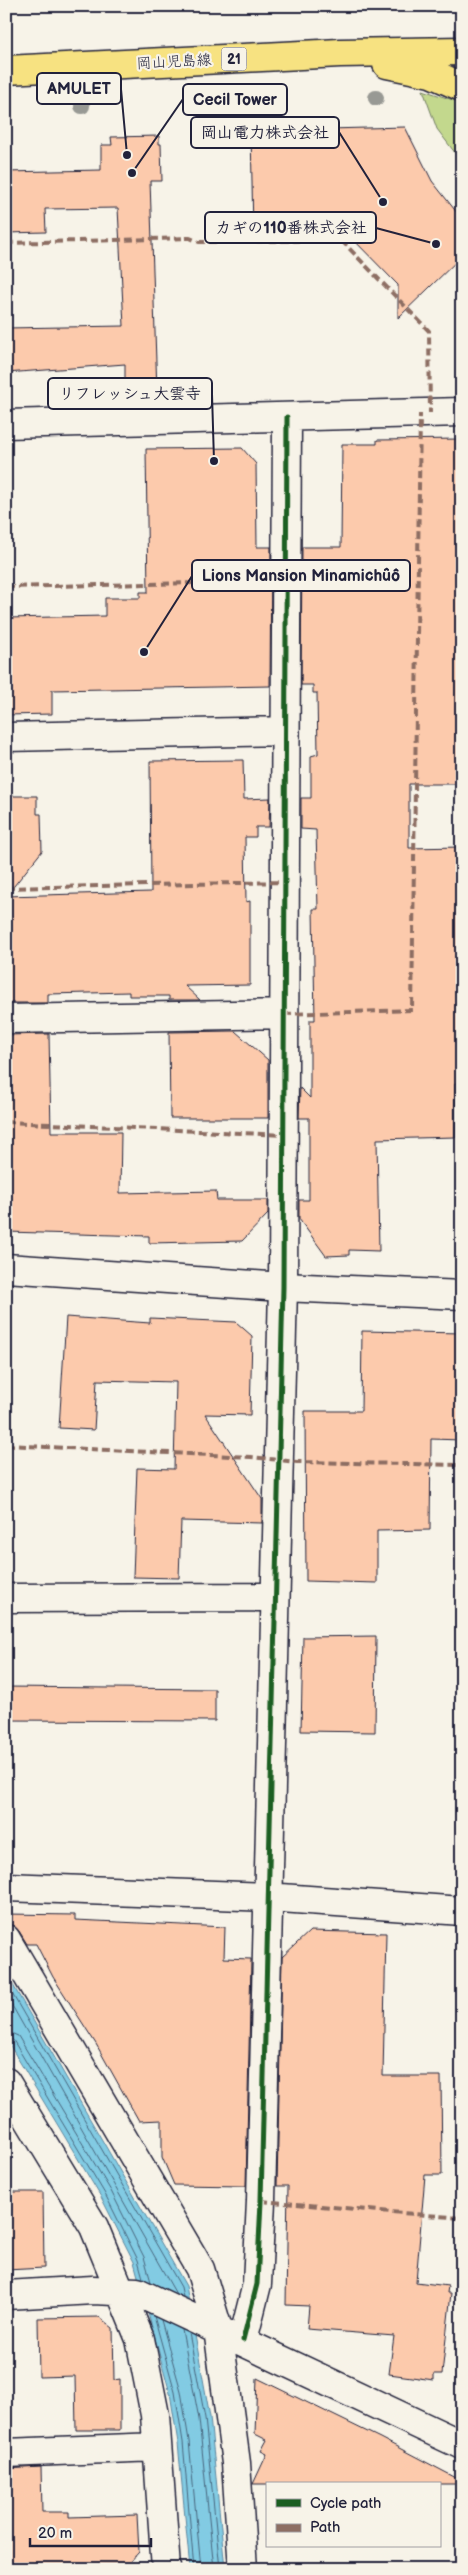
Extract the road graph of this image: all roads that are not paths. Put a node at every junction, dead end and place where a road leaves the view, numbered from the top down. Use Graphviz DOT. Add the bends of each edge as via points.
graph roads {
  1 [pos="462,51"];
  2 [pos="340,53"];
  3 [pos="6,70"];
  4 [pos="462,87"];
  5 [pos="462,412"];
  6 [pos="287,417"];
  7 [pos="6,424"];
  8 [pos="285,731"];
  9 [pos="6,737"];
  10 [pos="284,1014"];
  11 [pos="6,1019"];
  12 [pos="6,1268"];
  13 [pos="283,1287"];
  14 [pos="462,1295"];
  15 [pos="275,1597"];
  16 [pos="6,1598"];
  17 [pos="6,1887"];
  18 [pos="267,1897"];
  19 [pos="462,1911"];
  20 [pos="6,1939"];
  21 [pos="6,2082"];
  22 [pos="128,2291"];
  23 [pos="6,2295"];
  24 [pos="206,2324"];
  25 [pos="243,2340"];
  26 [pos="462,2445"];
  27 [pos="157,2447"];
  28 [pos="6,2453"];
  29 [pos="166,2569"];
  30 [pos="243,2569"];
  1 -- 2 [label="main road, 岡山児島線 / 21"];
  2 -- 3 [label="main road, 岡山児島線 / 21"];
  2 -- 4 [label="main road" via="431,73"];
  5 -- 6 [label="street"];
  6 -- 7 [label="street"];
  6 -- 8 [label="street"];
  8 -- 9 [label="street"];
  8 -- 10 [label="street"];
  10 -- 11 [label="street"];
  10 -- 13 [label="street"];
  12 -- 13 [label="street"];
  13 -- 14 [label="street"];
  13 -- 15 [label="street"];
  15 -- 16 [label="street"];
  15 -- 18 [label="street"];
  17 -- 18 [label="street"];
  18 -- 19 [label="street"];
  18 -- 25 [label="street" via="260,2219 256,2284"];
  20 -- 24 [label="street" via="200,2269"];
  21 -- 22 [label="street" via="94,2227"];
  22 -- 23 [label="street"];
  22 -- 24 [label="street"];
  22 -- 27 [label="street" via="155,2415"];
  24 -- 25 [label="street"];
  24 -- 30 [label="street" via="236,2463"];
  25 -- 26 [label="street"];
  27 -- 28 [label="street"];
  27 -- 29 [label="street"];
}
